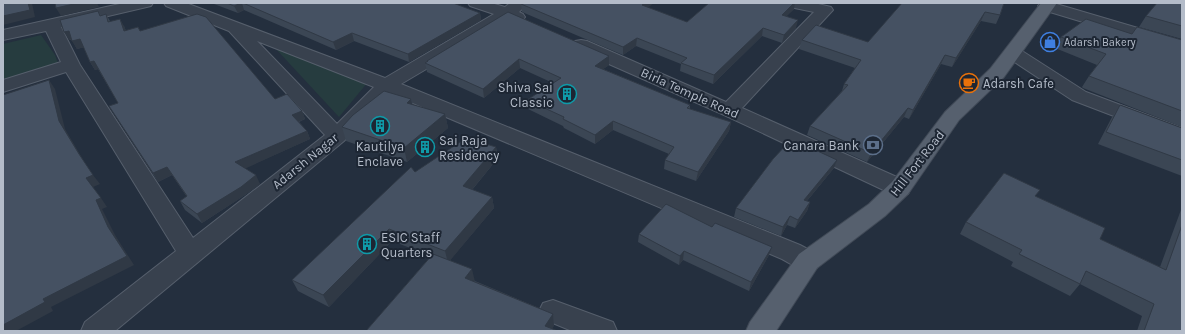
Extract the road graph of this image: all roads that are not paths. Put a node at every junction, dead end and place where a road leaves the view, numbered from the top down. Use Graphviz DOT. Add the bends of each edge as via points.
graph roads {
  1 [pos="145,3"];
  2 [pos="172,3"];
  3 [pos="476,3"];
  4 [pos="791,3"];
  5 [pos="1048,4"];
  6 [pos="514,8"];
  7 [pos="529,22"];
  8 [pos="45,25"];
  9 [pos="232,26"];
  10 [pos="3,35"];
  11 [pos="565,38"];
  12 [pos="1182,47"];
  13 [pos="1013,53"];
  14 [pos="71,65"];
  15 [pos="386,85"];
  16 [pos="3,86"];
  17 [pos="729,110"];
  18 [pos="1182,135"];
  19 [pos="337,136"];
  20 [pos="900,188"];
  21 [pos="190,253"];
  22 [pos="808,260"];
  23 [pos="553,311"];
  24 [pos="95,331"];
  25 [pos="603,331"];
  26 [pos="760,331"];
  1 -- 8 [label="street"];
  2 -- 9 [label="street"];
  3 -- 6 [label="street"];
  4 -- 17 [label="street" via="825,10"];
  5 -- 12 [label="street"];
  5 -- 13 [label="main road, Hill Fort Road"];
  6 -- 7 [label="street"];
  6 -- 15 [label="street, Adarsh Nagar"];
  8 -- 10 [label="street"];
  8 -- 14 [label="street" via="53,28"];
  9 -- 15 [label="street"];
  9 -- 19 [label="street"];
  11 -- 17 [label="street, Birla Temple Road"];
  13 -- 18 [label="street" via="1079,96"];
  13 -- 20 [label="main road, Hill Fort Road" via="997,73 952,116"];
  14 -- 16 [label="street"];
  14 -- 21 [label="street"];
  15 -- 19 [label="street, Adarsh Nagar"];
  15 -- 22 [label="street"];
  17 -- 20 [label="street, Birla Temple Road"];
  19 -- 21 [label="street, Adarsh Nagar"];
  20 -- 22 [label="main road, Hill Fort Road" via="877,210"];
  21 -- 24 [label="street, Adarsh Nagar"];
  22 -- 26 [label="main road, Hill Fort Road"];
  23 -- 25 [label="street"];
}
